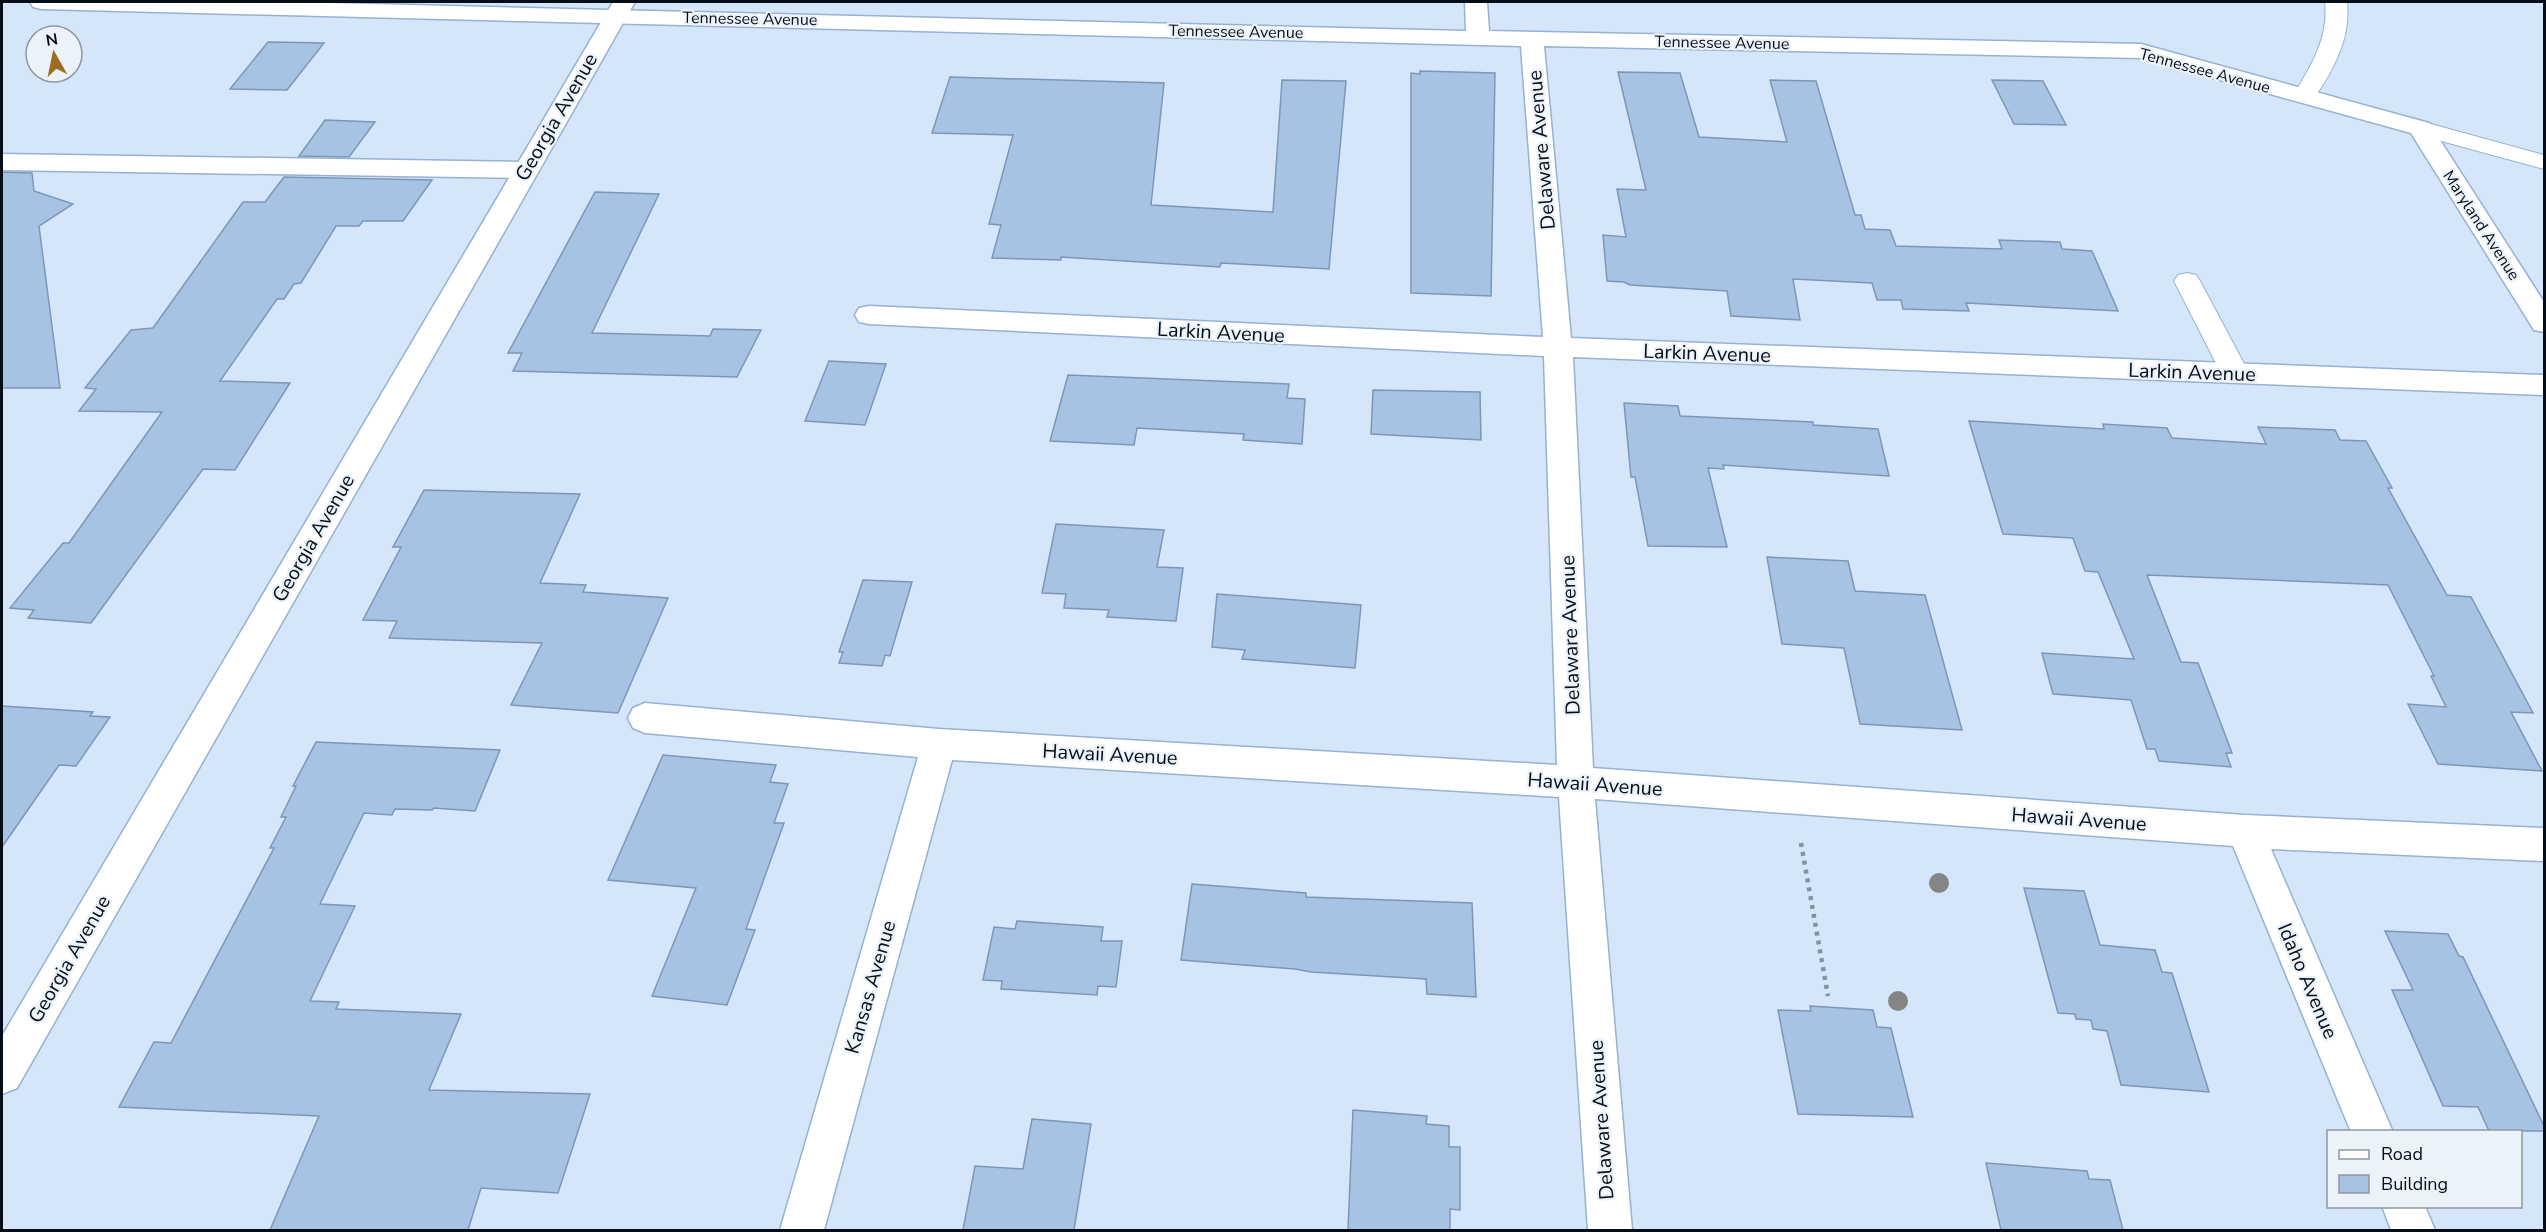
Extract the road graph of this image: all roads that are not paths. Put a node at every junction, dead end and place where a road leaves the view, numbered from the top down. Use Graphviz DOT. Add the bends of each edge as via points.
graph roads {
  1 [pos="41,2"];
  2 [pos="1476,2"];
  3 [pos="2336,2"];
  4 [pos="620,8"];
  5 [pos="1478,37"];
  6 [pos="1532,39"];
  7 [pos="2304,96"];
  8 [pos="2420,128"];
  9 [pos="2,162"];
  10 [pos="2544,162"];
  11 [pos="526,170"];
  12 [pos="2187,280"];
  13 [pos="869,315"];
  14 [pos="2544,323"];
  15 [pos="1558,347"];
  16 [pos="2235,373"];
  17 [pos="2544,385"];
  18 [pos="645,718"];
  19 [pos="939,744"];
  20 [pos="1576,782"];
  21 [pos="2245,831"];
  22 [pos="2544,845"];
  23 [pos="2,1074"];
  24 [pos="2372,1130"];
  25 [pos="2404,1208"];
  26 [pos="802,1230"];
  27 [pos="1610,1230"];
  28 [pos="2413,1230"];
  1 -- 4 [label="street, Tennessee Avenue"];
  2 -- 5 [label="street"];
  3 -- 7 [label="lane" via="2339,17 2328,58"];
  4 -- 5 [label="street, Tennessee Avenue"];
  4 -- 11 [label="street, Georgia Avenue"];
  5 -- 6 [label="street, Tennessee Avenue"];
  6 -- 7 [label="street, Tennessee Avenue" via="2140,51"];
  6 -- 15 [label="street, Delaware Avenue"];
  7 -- 8 [label="street, Tennessee Avenue"];
  8 -- 10 [label="lane"];
  8 -- 14 [label="street, Maryland Avenue"];
  9 -- 11 [label="street"];
  11 -- 23 [label="street, Georgia Avenue"];
  12 -- 16 [label="lane"];
  13 -- 15 [label="street, Larkin Avenue"];
  15 -- 16 [label="street, Larkin Avenue"];
  15 -- 20 [label="street, Delaware Avenue"];
  16 -- 17 [label="street, Larkin Avenue"];
  18 -- 19 [label="street, Hawaii Avenue"];
  19 -- 20 [label="street, Hawaii Avenue"];
  19 -- 26 [label="street, Kansas Avenue"];
  20 -- 21 [label="street, Hawaii Avenue"];
  20 -- 27 [label="street, Delaware Avenue"];
  21 -- 22 [label="street, Hawaii Avenue"];
  21 -- 24 [label="street, Idaho Avenue"];
  25 -- 28 [label="street"];
}
